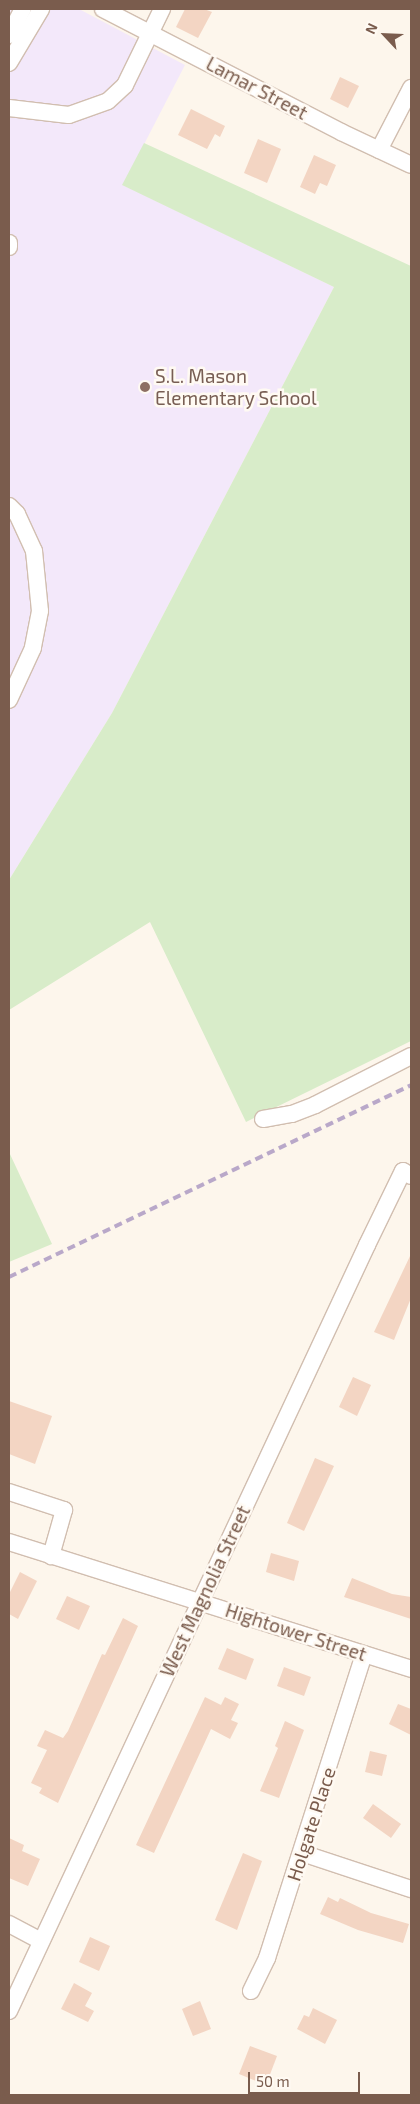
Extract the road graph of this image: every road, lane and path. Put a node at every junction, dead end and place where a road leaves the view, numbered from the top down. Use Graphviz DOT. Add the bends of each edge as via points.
graph roads {
  1 [pos="23,9"];
  2 [pos="41,9"];
  3 [pos="104,9"];
  4 [pos="162,9"];
  5 [pos="149,32"];
  6 [pos="9,35"];
  7 [pos="9,62"];
  8 [pos="411,88"];
  9 [pos="9,111"];
  10 [pos="379,150"];
  11 [pos="411,165"];
  12 [pos="9,243"];
  13 [pos="9,247"];
  14 [pos="9,506"];
  15 [pos="9,700"];
  16 [pos="411,1056"];
  17 [pos="263,1119"];
  18 [pos="407,1173"];
  19 [pos="9,1492"];
  20 [pos="9,1542"];
  21 [pos="51,1556"];
  22 [pos="201,1603"];
  23 [pos="364,1654"];
  24 [pos="411,1669"];
  25 [pos="302,1853"];
  26 [pos="411,1889"];
  27 [pos="9,1924"];
  28 [pos="41,1941"];
  29 [pos="251,1991"];
  30 [pos="9,2011"];
  1 -- 6 [label="street"];
  2 -- 7 [label="street"];
  3 -- 5 [label="street, Lamar Street"];
  4 -- 5 [label="street"];
  5 -- 9 [label="street" via="125,85 108,101 69,115"];
  5 -- 10 [label="street, Lamar Street"];
  8 -- 10 [label="street"];
  10 -- 11 [label="street, Lamar Street"];
  12 -- 13 [label="street"];
  14 -- 15 [label="street" via="17,514 34,551 40,611 34,648"];
  16 -- 17 [label="street" via="315,1105 292,1114"];
  18 -- 22 [label="street, West Magnolia Street"];
  19 -- 21 [label="street" via="64,1510"];
  20 -- 21 [label="street, Hightower Street"];
  21 -- 22 [label="street, Hightower Street"];
  22 -- 23 [label="street, Hightower Street"];
  22 -- 28 [label="street, West Magnolia Street"];
  23 -- 24 [label="street, Hightower Street"];
  23 -- 25 [label="street, Holgate Place"];
  25 -- 26 [label="street"];
  25 -- 29 [label="street, Holgate Place" via="267,1958"];
  27 -- 28 [label="street"];
  28 -- 30 [label="street, West Magnolia Street"];
}
